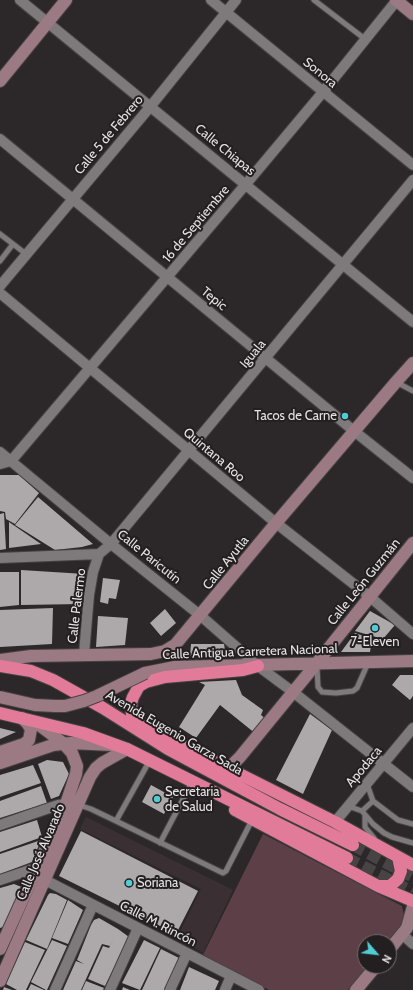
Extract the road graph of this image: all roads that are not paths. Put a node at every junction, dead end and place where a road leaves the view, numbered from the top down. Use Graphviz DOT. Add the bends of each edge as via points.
graph roads {
  1 [pos="66,0"];
  2 [pos="211,0"];
  3 [pos="236,0"];
  4 [pos="314,0"];
  5 [pos="396,0"];
  6 [pos="23,1"];
  7 [pos="226,12"];
  8 [pos="413,14"];
  9 [pos="48,23"];
  10 [pos="365,39"];
  11 [pos="0,81"];
  12 [pos="323,92"];
  13 [pos="150,106"];
  14 [pos="0,138"];
  15 [pos="413,165"];
  16 [pos="413,180"];
  17 [pos="246,184"];
  18 [pos="72,199"];
  19 [pos="0,234"];
  20 [pos="13,244"];
  21 [pos="26,254"];
  22 [pos="0,261"];
  23 [pos="343,265"];
  24 [pos="168,277"];
  25 [pos="0,286"];
  26 [pos="0,293"];
  27 [pos="413,322"];
  28 [pos="266,358"];
  29 [pos="413,363"];
  30 [pos="89,368"];
  31 [pos="396,382"];
  32 [pos="413,391"];
  33 [pos="354,431"];
  34 [pos="189,451"];
  35 [pos="0,452"];
  36 [pos="11,461"];
  37 [pos="0,464"];
  38 [pos="413,478"];
  39 [pos="276,523"];
  40 [pos="413,543"];
  41 [pos="112,544"];
  42 [pos="99,554"];
  43 [pos="0,558"];
  44 [pos="369,596"];
  45 [pos="201,616"];
  46 [pos="413,634"];
  47 [pos="84,654"];
  48 [pos="0,660"];
  49 [pos="413,661"];
  50 [pos="368,662"];
  51 [pos="316,664"];
  52 [pos="0,666"];
  53 [pos="258,666"];
  54 [pos="293,692"];
  55 [pos="0,697"];
  56 [pos="0,713"];
  57 [pos="22,718"];
  58 [pos="35,722"];
  59 [pos="413,728"];
  60 [pos="159,734"];
  61 [pos="63,743"];
  62 [pos="46,747"];
  63 [pos="121,747"];
  64 [pos="168,749"];
  65 [pos="0,752"];
  66 [pos="150,760"];
  67 [pos="192,762"];
  68 [pos="0,763"];
  69 [pos="384,763"];
  70 [pos="77,766"];
  71 [pos="226,767"];
  72 [pos="192,781"];
  73 [pos="367,782"];
  74 [pos="204,787"];
  75 [pos="413,787"];
  76 [pos="373,801"];
  77 [pos="72,804"];
  78 [pos="348,806"];
  79 [pos="362,810"];
  80 [pos="365,816"];
  81 [pos="252,820"];
  82 [pos="116,822"];
  83 [pos="335,822"];
  84 [pos="413,824"];
  85 [pos="0,825"];
  86 [pos="160,843"];
  87 [pos="413,843"];
  88 [pos="353,845"];
  89 [pos="393,854"];
  90 [pos="347,858"];
  91 [pos="413,864"];
  92 [pos="36,868"];
  93 [pos="0,880"];
  94 [pos="45,880"];
  95 [pos="378,886"];
  96 [pos="413,900"];
  97 [pos="93,905"];
  98 [pos="413,906"];
  99 [pos="19,907"];
  100 [pos="30,913"];
  101 [pos="138,928"];
  102 [pos="407,930"];
  103 [pos="3,936"];
  104 [pos="397,941"];
  105 [pos="413,944"];
  106 [pos="0,949"];
  107 [pos="186,953"];
  108 [pos="369,974"];
  109 [pos="231,976"];
  110 [pos="0,982"];
  111 [pos="55,990"];
  112 [pos="110,990"];
  113 [pos="170,990"];
  114 [pos="224,990"];
  115 [pos="259,990"];
  116 [pos="356,990"];
  1 -- 9 [label="street"];
  2 -- 7 [label="street, Sonora"];
  3 -- 7 [label="street, Calle 5 de Febrero"];
  4 -- 10 [label="lane"];
  5 -- 8 [label="street"];
  5 -- 10 [label="street, 16 de Septiembre"];
  6 -- 9 [label="street, Calle Chiapas"];
  7 -- 12 [label="street, Sonora"];
  7 -- 13 [label="street, Calle 5 de Febrero"];
  9 -- 11 [label="street"];
  9 -- 13 [label="street, Calle Chiapas"];
  10 -- 12 [label="street, 16 de Septiembre"];
  12 -- 15 [label="street, Sonora"];
  12 -- 17 [label="street, 16 de Septiembre"];
  13 -- 17 [label="street, Calle Chiapas"];
  13 -- 18 [label="street, Calle 5 de Febrero"];
  14 -- 18 [label="street, Tepic"];
  16 -- 23 [label="street, Iguala"];
  17 -- 23 [label="street, Calle Chiapas"];
  17 -- 24 [label="street, 16 de Septiembre"];
  18 -- 21 [label="street, Calle 5 de Febrero"];
  18 -- 24 [label="street, Tepic"];
  19 -- 20 [label="lane"];
  20 -- 21 [label="lane"];
  20 -- 22 [label="lane"];
  21 -- 25 [label="street, Calle 5 de Febrero"];
  23 -- 27 [label="street, Calle Chiapas"];
  23 -- 28 [label="street, Iguala"];
  24 -- 28 [label="street, Tepic"];
  24 -- 30 [label="street, 16 de Septiembre"];
  26 -- 30 [label="street, Quintana Roo"];
  28 -- 33 [label="street, Tepic"];
  28 -- 34 [label="street, Iguala"];
  29 -- 31 [label="street, Calle Ayutla"];
  30 -- 34 [label="street, Quintana Roo"];
  30 -- 36 [label="street, 16 de Septiembre"];
  31 -- 32 [label="lane"];
  31 -- 33 [label="street, Calle Ayutla"];
  33 -- 38 [label="street, Tepic"];
  33 -- 39 [label="street, Calle Ayutla"];
  34 -- 39 [label="street, Quintana Roo"];
  34 -- 41 [label="street, Iguala"];
  35 -- 36 [label="street, Calle Paricutín"];
  36 -- 37 [label="street"];
  36 -- 41 [label="street, Calle Paricutín"];
  39 -- 44 [label="street, Quintana Roo"];
  39 -- 45 [label="street, Calle Ayutla"];
  40 -- 44 [label="street, Calle León Guzmán"];
  41 -- 42 [label="street, Calle Palermo"];
  41 -- 45 [label="street, Calle Paricutín"];
  42 -- 43 [label="street"];
  42 -- 47 [label="street, Calle Palermo" via="89,595"];
  44 -- 46 [label="street, Quintana Roo"];
  44 -- 51 [label="street, Calle León Guzmán"];
  45 -- 47 [label="street, Calle Ayutla" via="175,645 165,651 151,654"];
  45 -- 53 [label="street, Calle Paricutín"];
  47 -- 48 [label="street, Calle Ayutla"];
  49 -- 50 [label="street, Calle Antigua Carretera Nacional"];
  50 -- 51 [label="street, Calle Antigua Carretera Nacional"];
  50 -- 51 [label="lane" via="357,688 336,693 322,692 318,686"];
  51 -- 53 [label="street, Calle Antigua Carretera Nacional"];
  51 -- 54 [label="street, Calle León Guzmán"];
  52 -- 64 [label="highway, Avenida Eugenio Garza Sada" via="31,671 53,680"];
  53 -- 54 [label="street, Calle Paricutín"];
  53 -- 55 [label="street, Calle Antigua Carretera Nacional, bridge" via="175,667 145,673 97,696 65,706 35,705"];
  53 -- 60 [label="highway" via="242,670 165,677 139,686 131,703 132,715"];
  54 -- 69 [label="street, Calle Paricutín"];
  54 -- 71 [label="street, Calle León Guzmán" via="240,757"];
  56 -- 57 [label="highway"];
  57 -- 58 [label="highway"];
  57 -- 65 [label="street" via="31,729 29,740"];
  58 -- 61 [label="street"];
  58 -- 63 [label="highway" via="83,733"];
  59 -- 69 [label="street, Apodaca"];
  60 -- 64 [label="highway"];
  60 -- 71 [label="highway"];
  61 -- 62 [label="street"];
  61 -- 63 [label="street"];
  61 -- 70 [label="street" via="72,753"];
  62 -- 68 [label="street"];
  62 -- 70 [label="street" via="64,755"];
  63 -- 66 [label="highway"];
  63 -- 77 [label="street, Calle José Alvarado" via="96,768"];
  64 -- 67 [label="highway, Avenida Eugenio Garza Sada"];
  66 -- 72 [label="highway"];
  66 -- 82 [label="lane"];
  67 -- 71 [label="highway"];
  67 -- 88 [label="highway, Avenida Eugenio Garza Sada"];
  69 -- 73 [label="street, Apodaca"];
  69 -- 75 [label="street, Calle Paricutín"];
  70 -- 77 [label="street, Calle José Alvarado"];
  71 -- 83 [label="highway"];
  72 -- 74 [label="highway"];
  72 -- 86 [label="lane"];
  73 -- 76 [label="lane"];
  73 -- 78 [label="street, Apodaca"];
  74 -- 81 [label="highway" via="218,801"];
  74 -- 90 [label="highway"];
  76 -- 79 [label="lane"];
  76 -- 84 [label="lane" via="398,820"];
  77 -- 82 [label="lane" via="91,809"];
  77 -- 85 [label="street" via="58,805"];
  77 -- 92 [label="street, Calle José Alvarado"];
  77 -- 94 [label="street, Calle José Alvarado"];
  78 -- 79 [label="lane"];
  78 -- 83 [label="street, Apodaca"];
  79 -- 80 [label="lane"];
  80 -- 87 [label="lane" via="384,833"];
  80 -- 89 [label="lane" via="364,825 367,831"];
  81 -- 86 [label="lane" via="223,873"];
  81 -- 95 [label="highway"];
  82 -- 86 [label="lane"];
  83 -- 89 [label="highway"];
  89 -- 91 [label="highway"];
  89 -- 95 [label="highway" via="401,871 398,879 390,886"];
  92 -- 93 [label="street"];
  92 -- 99 [label="street, Calle José Alvarado"];
  94 -- 97 [label="street, Calle M. Rincón"];
  94 -- 100 [label="street, Calle José Alvarado"];
  95 -- 96 [label="highway"];
  97 -- 101 [label="street, Calle M. Rincón"];
  97 -- 111 [label="street"];
  98 -- 102 [label="street"];
  99 -- 100 [label="street"];
  99 -- 103 [label="street, Calle José Alvarado"];
  100 -- 110 [label="street, Calle José Alvarado"];
  101 -- 107 [label="street, Calle M. Rincón"];
  101 -- 112 [label="street"];
  102 -- 104 [label="street"];
  102 -- 105 [label="street"];
  103 -- 106 [label="street, Calle José Alvarado"];
  107 -- 109 [label="street, Calle M. Rincón"];
  107 -- 113 [label="street"];
  108 -- 116 [label="street"];
  109 -- 114 [label="street"];
  109 -- 115 [label="street, Calle M. Rincón"];
}
